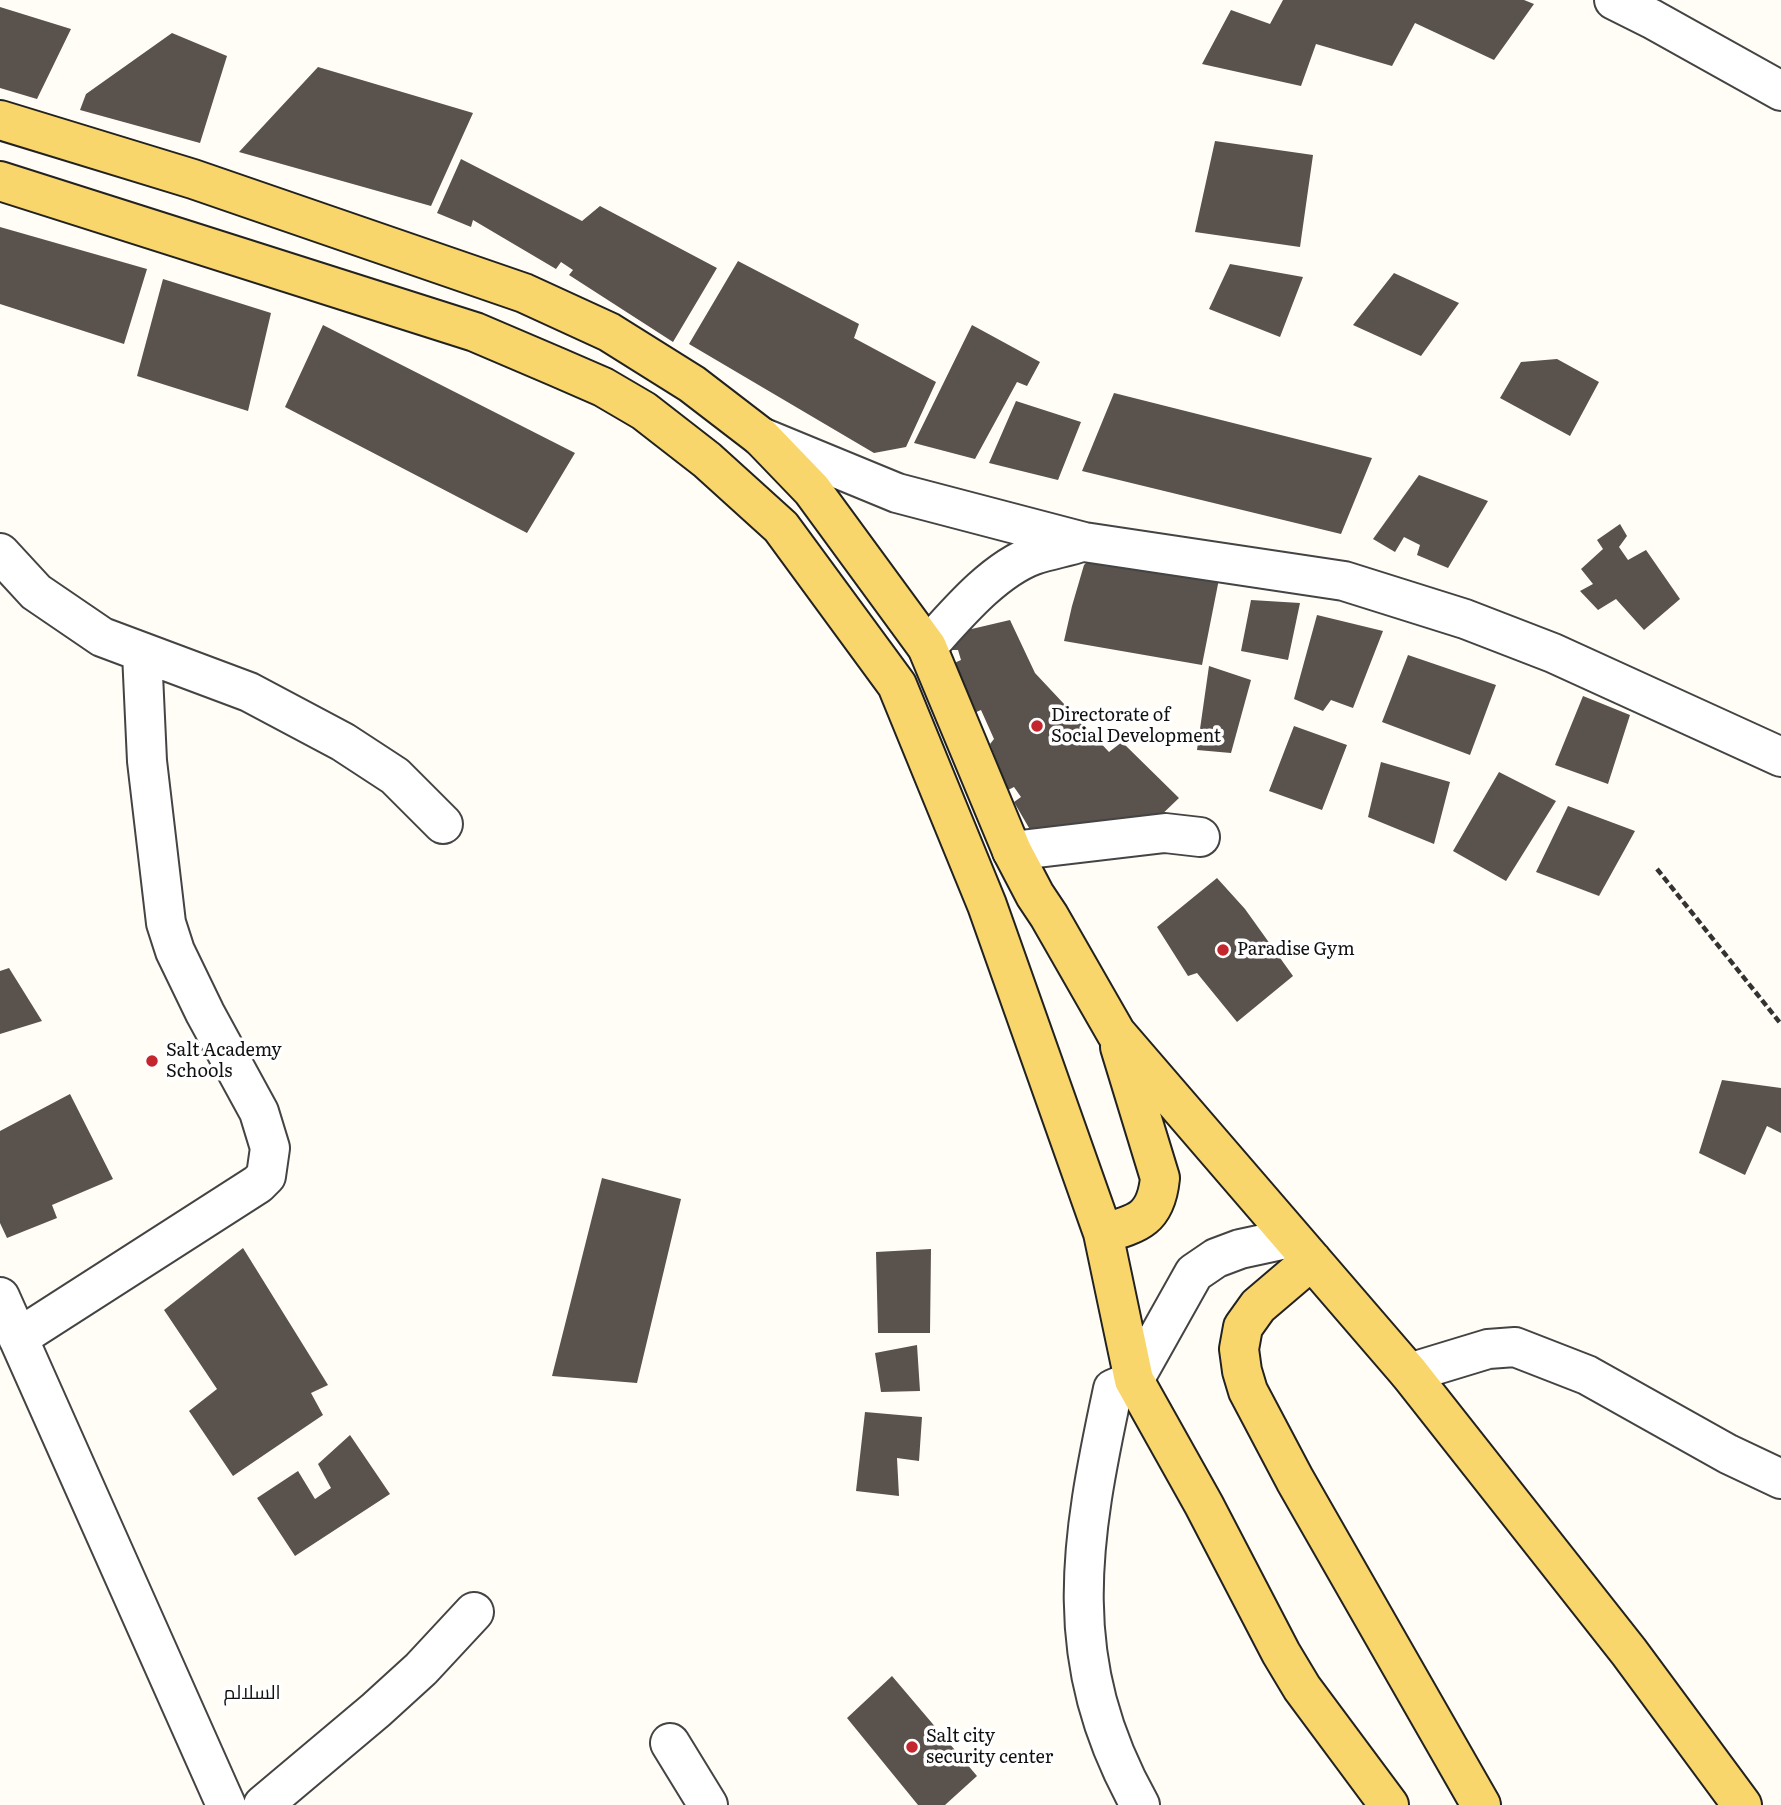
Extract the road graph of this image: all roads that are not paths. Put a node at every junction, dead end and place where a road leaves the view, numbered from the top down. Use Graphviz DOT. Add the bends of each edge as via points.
graph roads {
  1 [pos="1614,0"];
  2 [pos="1781,91"];
  3 [pos="0,120"];
  4 [pos="0,181"];
  5 [pos="761,437"];
  6 [pos="1084,542"];
  7 [pos="0,553"];
  8 [pos="927,647"];
  9 [pos="142,653"];
  10 [pos="1781,757"];
  11 [pos="443,824"];
  12 [pos="1200,837"];
  13 [pos="1012,851"];
  14 [pos="1116,1033"];
  15 [pos="1103,1233"];
  16 [pos="1301,1249"];
  17 [pos="0,1297"];
  18 [pos="18,1338"];
  19 [pos="1409,1373"];
  20 [pos="1134,1380"];
  21 [pos="1781,1479"];
  22 [pos="474,1612"];
  23 [pos="670,1743"];
  24 [pos="215,1801"];
  25 [pos="263,1805"];
  26 [pos="708,1805"];
  27 [pos="1140,1805"];
  28 [pos="1389,1805"];
  29 [pos="1481,1805"];
  30 [pos="1742,1805"];
  1 -- 2 [label="street"];
  3 -- 5 [label="main road" via="192,179 524,293 609,332 692,384"];
  4 -- 15 [label="main road" via="486,337 603,387 644,411 745,492 781,527 897,685 987,905"];
  5 -- 6 [label="street" via="897,493"];
  5 -- 8 [label="main road" via="812,491"];
  6 -- 8 [label="street" via="1033,556 1010,568 962,607"];
  6 -- 10 [label="street" via="1345,582 1465,619 1553,653"];
  7 -- 9 [label="street" via="36,592 79,623"];
  8 -- 13 [label="main road"];
  9 -- 11 [label="street" via="249,692 343,742 395,776"];
  9 -- 18 [label="street" via="147,761 166,923 205,1013 259,1112 270,1148 268,1169 258,1184"];
  12 -- 13 [label="street" via="1165,833"];
  13 -- 14 [label="main road"];
  14 -- 15 [label="main road" via="1160,1178 1159,1194 1152,1211 1129,1226"];
  14 -- 16 [label="main road"];
  15 -- 20 [label="main road"];
  16 -- 19 [label="main road"];
  16 -- 20 [label="street" via="1240,1249 1195,1273"];
  16 -- 29 [label="main road" via="1243,1327 1239,1349 1248,1391"];
  17 -- 18 [label="street"];
  18 -- 24 [label="street"];
  19 -- 21 [label="street" via="1488,1349 1515,1347 1587,1375"];
  19 -- 30 [label="main road" via="1629,1652"];
  20 -- 27 [label="street" via="1113,1388 1105,1424 1090,1507 1083,1622 1090,1676 1105,1730"];
  20 -- 28 [label="main road" via="1281,1653"];
  22 -- 25 [label="street" via="385,1702"];
  23 -- 26 [label="street"];
}
